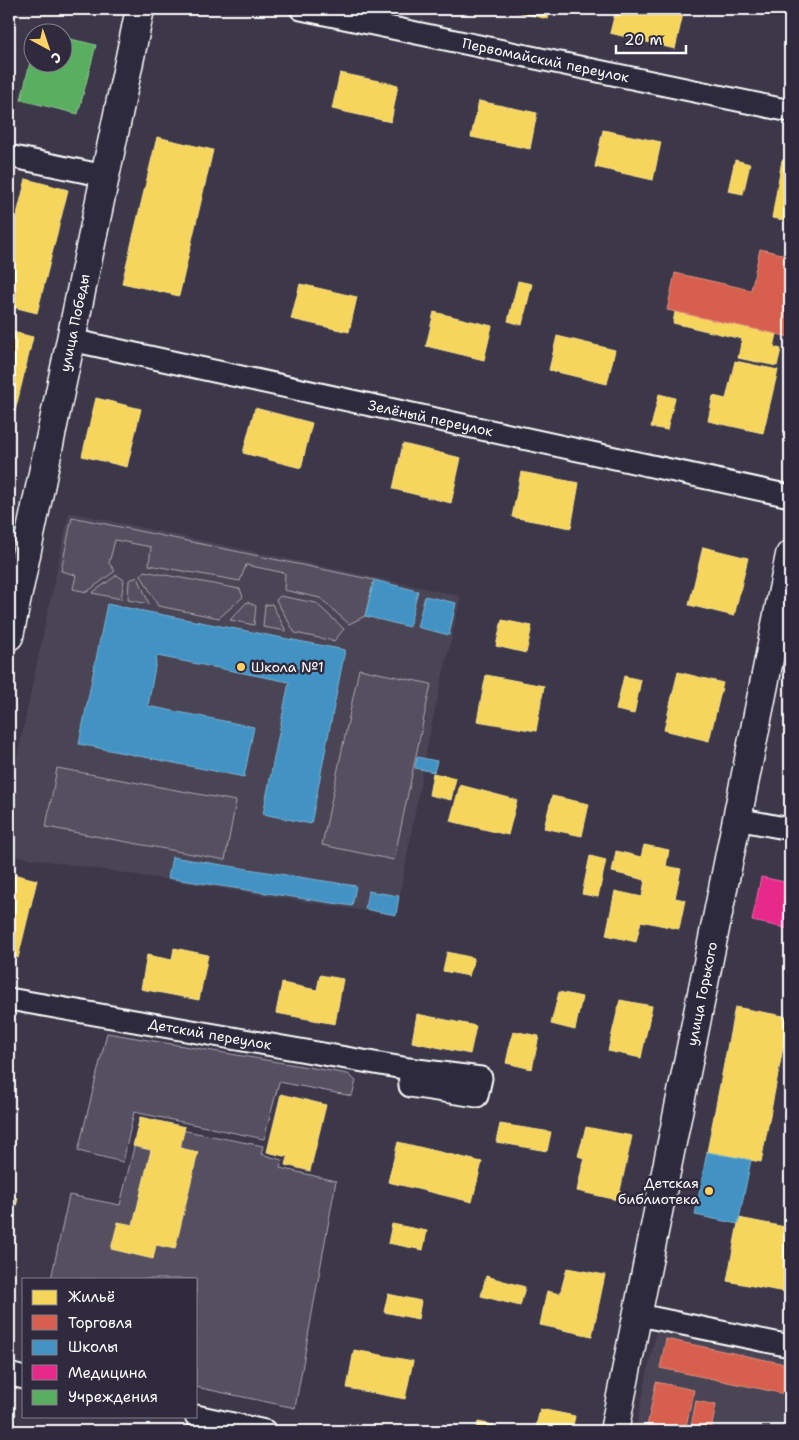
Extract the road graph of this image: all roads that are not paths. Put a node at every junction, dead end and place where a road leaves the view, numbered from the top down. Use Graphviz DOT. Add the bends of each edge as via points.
graph roads {
  1 [pos="140,9"];
  2 [pos="301,9"];
  3 [pos="790,111"];
  4 [pos="9,156"];
  5 [pos="105,176"];
  6 [pos="71,340"];
  7 [pos="790,496"];
  8 [pos="790,555"];
  9 [pos="9,636"];
  10 [pos="737,819"];
  11 [pos="790,829"];
  12 [pos="9,999"];
  13 [pos="410,1069"];
  14 [pos="639,1315"];
  15 [pos="790,1346"];
  16 [pos="9,1374"];
  17 [pos="22,1377"];
  18 [pos="198,1416"];
  19 [pos="265,1431"];
  20 [pos="614,1431"];
  1 -- 5 [label="street, улица Победы"];
  2 -- 3 [label="street, Первомайский переулок"];
  4 -- 5 [label="street"];
  5 -- 6 [label="street, улица Победы"];
  6 -- 7 [label="street, Зелёный переулок"];
  6 -- 9 [label="street, улица Победы"];
  8 -- 10 [label="street, улица Горького"];
  10 -- 11 [label="street"];
  10 -- 14 [label="street, улица Горького"];
  12 -- 13 [label="street, Детский переулок"];
  14 -- 15 [label="street"];
  14 -- 20 [label="street, улица Горького"];
  16 -- 17 [label="street"];
  18 -- 19 [label="street"];
}
